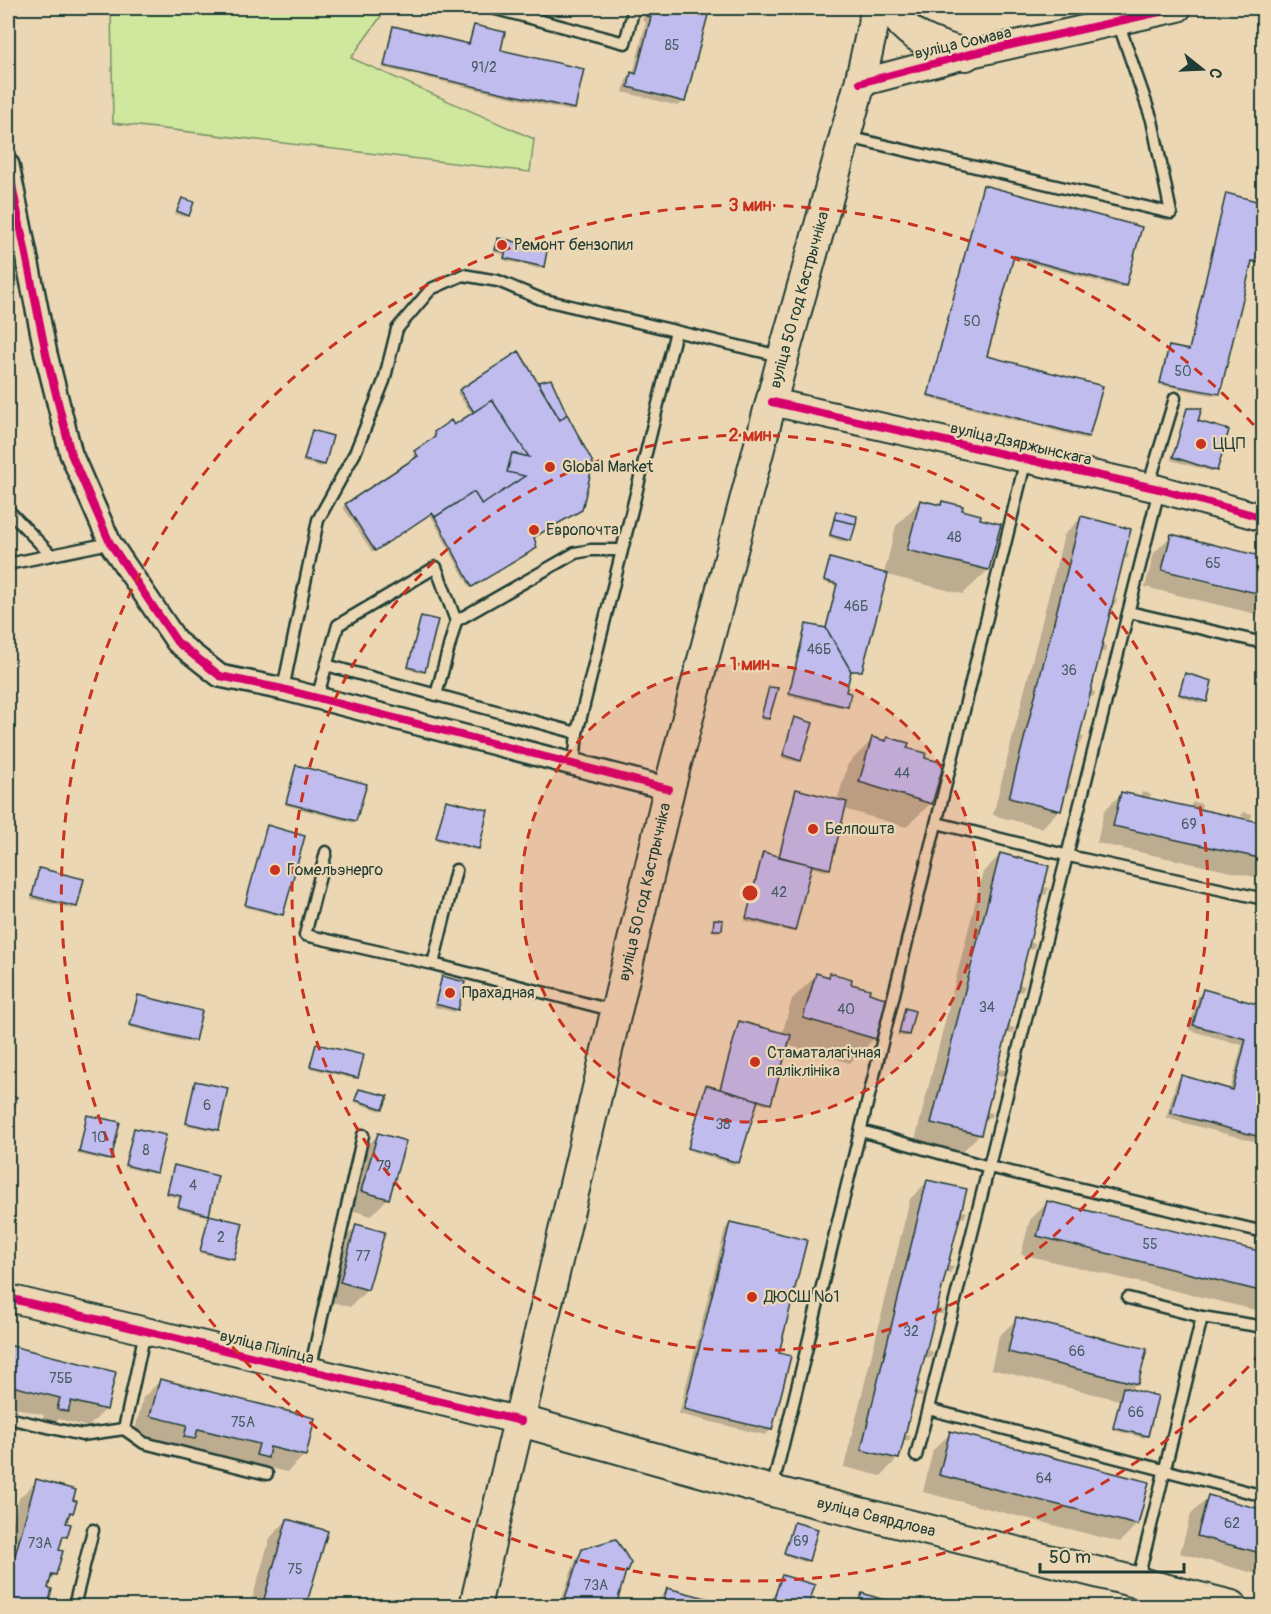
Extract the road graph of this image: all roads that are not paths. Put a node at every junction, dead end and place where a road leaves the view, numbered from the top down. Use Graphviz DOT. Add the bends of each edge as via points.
graph roads {
  1 [pos="492,8"];
  2 [pos="634,8"];
  3 [pos="877,8"];
  4 [pos="891,8"];
  5 [pos="1178,8"];
  6 [pos="1118,22"];
  7 [pos="966,55"];
  8 [pos="860,83"];
  9 [pos="845,136"];
  10 [pos="8,165"];
  11 [pos="676,331"];
  12 [pos="783,357"];
  13 [pos="1175,398"];
  14 [pos="772,402"];
  15 [pos="1026,459"];
  16 [pos="1154,488"];
  17 [pos="8,510"];
  18 [pos="1263,518"];
  19 [pos="110,543"];
  20 [pos="622,550"];
  21 [pos="51,555"];
  22 [pos="8,564"];
  23 [pos="1129,612"];
  24 [pos="456,621"];
  25 [pos="1263,643"];
  26 [pos="326,665"];
  27 [pos="283,689"];
  28 [pos="436,695"];
  29 [pos="317,698"];
  30 [pos="577,733"];
  31 [pos="574,765"];
  32 [pos="669,789"];
  33 [pos="937,823"];
  34 [pos="326,852"];
  35 [pos="1069,856"];
  36 [pos="456,870"];
  37 [pos="1263,899"];
  38 [pos="433,964"];
  39 [pos="617,1012"];
  40 [pos="861,1131"];
  41 [pos="363,1135"];
  42 [pos="989,1167"];
  43 [pos="1263,1232"];
  44 [pos="8,1298"];
  45 [pos="1128,1298"];
  46 [pos="1202,1317"];
  47 [pos="1263,1328"];
  48 [pos="145,1331"];
  49 [pos="309,1371"];
  50 [pos="928,1409"];
  51 [pos="8,1418"];
  52 [pos="521,1422"];
  53 [pos="124,1429"];
  54 [pos="916,1456"];
  55 [pos="1166,1469"];
  56 [pos="267,1474"];
  57 [pos="772,1491"];
  58 [pos="1263,1496"];
  59 [pos="93,1530"];
  60 [pos="1137,1583"];
  61 [pos="74,1606"];
  62 [pos="475,1606"];
  63 [pos="1232,1606"];
  1 -- 2 [label="lane" via="625,43"];
  3 -- 8 [label="main road, вуліца 50 год Кастрычніка"];
  4 -- 7 [label="main road" via="900,24 915,36"];
  5 -- 6 [label="street, вуліца Сомава"];
  6 -- 7 [label="street, вуліца Сомава"];
  6 -- 9 [label="lane" via="1152,120 1171,213"];
  7 -- 8 [label="street, вуліца Сомава"];
  8 -- 9 [label="main road, вуліца 50 год Кастрычніка"];
  9 -- 12 [label="main road, вуліца 50 год Кастрычніка"];
  10 -- 19 [label="street" via="46,354 71,454"];
  11 -- 12 [label="lane"];
  11 -- 20 [label="lane"];
  11 -- 27 [label="lane" via="541,299 498,281 463,275 431,289 397,329 384,381 359,442 318,520"];
  12 -- 14 [label="main road, вуліца 50 год Кастрычніка"];
  13 -- 16 [label="lane"];
  14 -- 15 [label="street, вуліца Дзяржынскага"];
  14 -- 32 [label="main road, вуліца 50 год Кастрычніка"];
  15 -- 16 [label="street, вуліца Дзяржынскага"];
  15 -- 33 [label="lane"];
  16 -- 18 [label="street, вуліца Дзяржынскага"];
  16 -- 23 [label="lane"];
  17 -- 21 [label="lane"];
  19 -- 21 [label="lane"];
  19 -- 27 [label="street" via="177,642 220,676"];
  20 -- 24 [label="lane" via="575,553"];
  20 -- 30 [label="lane"];
  21 -- 22 [label="lane"];
  23 -- 25 [label="lane"];
  23 -- 35 [label="lane"];
  24 -- 26 [label="lane" via="436,567 338,625"];
  24 -- 28 [label="lane"];
  26 -- 28 [label="lane"];
  26 -- 29 [label="lane"];
  27 -- 29 [label="street"];
  28 -- 30 [label="lane"];
  29 -- 31 [label="street"];
  30 -- 31 [label="lane"];
  31 -- 32 [label="street"];
  32 -- 39 [label="main road, вуліца 50 год Кастрычніка"];
  33 -- 35 [label="lane"];
  33 -- 40 [label="lane"];
  34 -- 38 [label="lane" via="305,935"];
  35 -- 37 [label="lane"];
  35 -- 42 [label="lane"];
  36 -- 38 [label="lane"];
  38 -- 39 [label="lane"];
  39 -- 52 [label="main road, вуліца 50 год Кастрычніка"];
  40 -- 42 [label="lane"];
  40 -- 57 [label="lane"];
  41 -- 49 [label="lane"];
  42 -- 43 [label="lane"];
  42 -- 50 [label="lane"];
  44 -- 48 [label="street, вуліца Піліпца"];
  45 -- 46 [label="lane"];
  46 -- 47 [label="lane"];
  46 -- 55 [label="lane"];
  48 -- 49 [label="street, вуліца Піліпца"];
  48 -- 53 [label="lane"];
  49 -- 52 [label="street, вуліца Піліпца"];
  50 -- 54 [label="lane"];
  50 -- 55 [label="lane"];
  51 -- 53 [label="lane" via="82,1435"];
  52 -- 57 [label="main road, вуліца Свярдлова"];
  52 -- 62 [label="main road, вуліца 50 год Кастрычніка"];
  53 -- 56 [label="lane" via="144,1443"];
  55 -- 58 [label="lane"];
  55 -- 60 [label="lane"];
  57 -- 60 [label="main road, вуліца Свярдлова"];
  59 -- 61 [label="lane"];
  60 -- 63 [label="main road, вуліца Свярдлова"];
}
